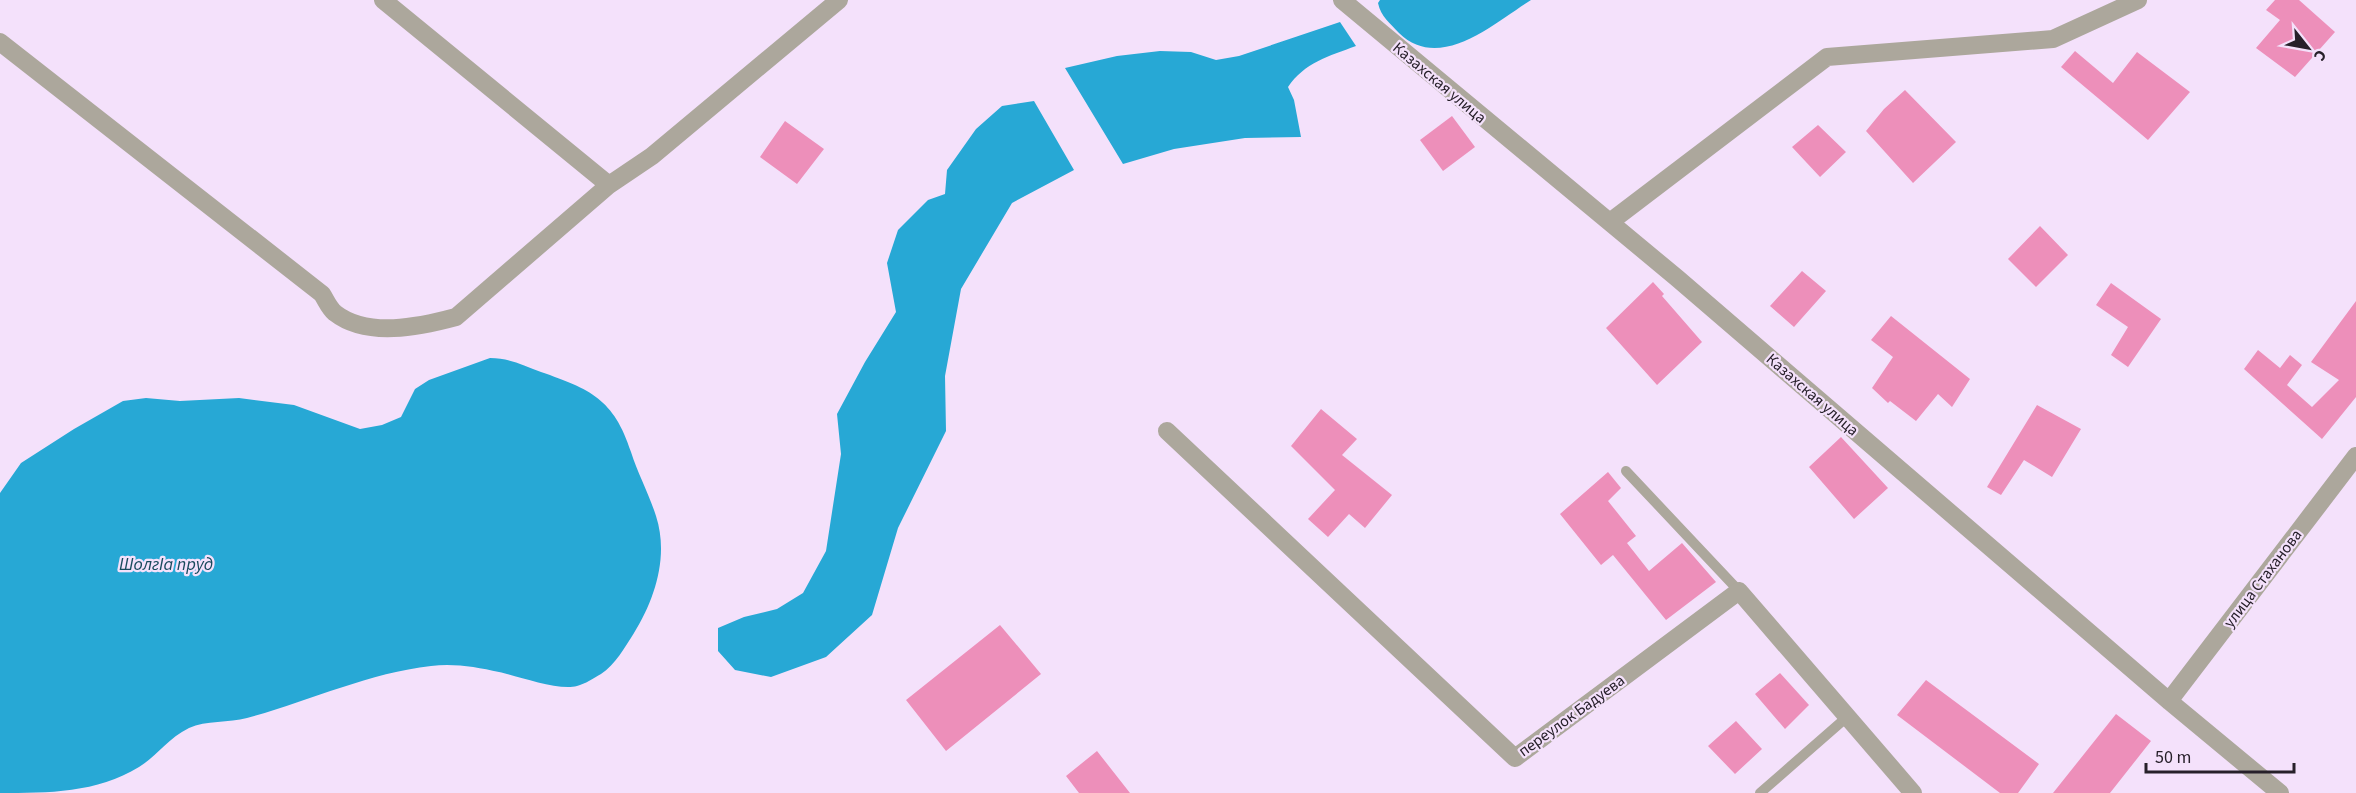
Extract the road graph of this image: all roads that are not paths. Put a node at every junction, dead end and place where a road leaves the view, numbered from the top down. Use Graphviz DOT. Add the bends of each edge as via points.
graph roads {
  1 [pos="383,0"];
  2 [pos="839,0"];
  3 [pos="1341,0"];
  4 [pos="2138,0"];
  5 [pos="0,42"];
  6 [pos="609,185"];
  7 [pos="1610,222"];
  8 [pos="1167,431"];
  9 [pos="2356,456"];
  10 [pos="1626,471"];
  11 [pos="1739,591"];
  12 [pos="2169,701"];
  13 [pos="1847,717"];
  14 [pos="1760,793"];
  15 [pos="1913,793"];
  16 [pos="2280,793"];
  1 -- 6 [label="street"];
  2 -- 6 [label="street" via="652,156"];
  3 -- 7 [label="street, Казахская улица"];
  4 -- 7 [label="street" via="2053,39 1827,57"];
  5 -- 6 [label="street" via="322,294 333,312 358,326 428,324 456,316"];
  7 -- 12 [label="street, Казахская улица"];
  8 -- 11 [label="street, переулок Бадуева" via="1515,758"];
  9 -- 12 [label="street, улица Стаханова"];
  10 -- 11 [label="lane"];
  11 -- 13 [label="street"];
  12 -- 16 [label="street, Казахская улица"];
  13 -- 14 [label="lane"];
  13 -- 15 [label="street"];
}
